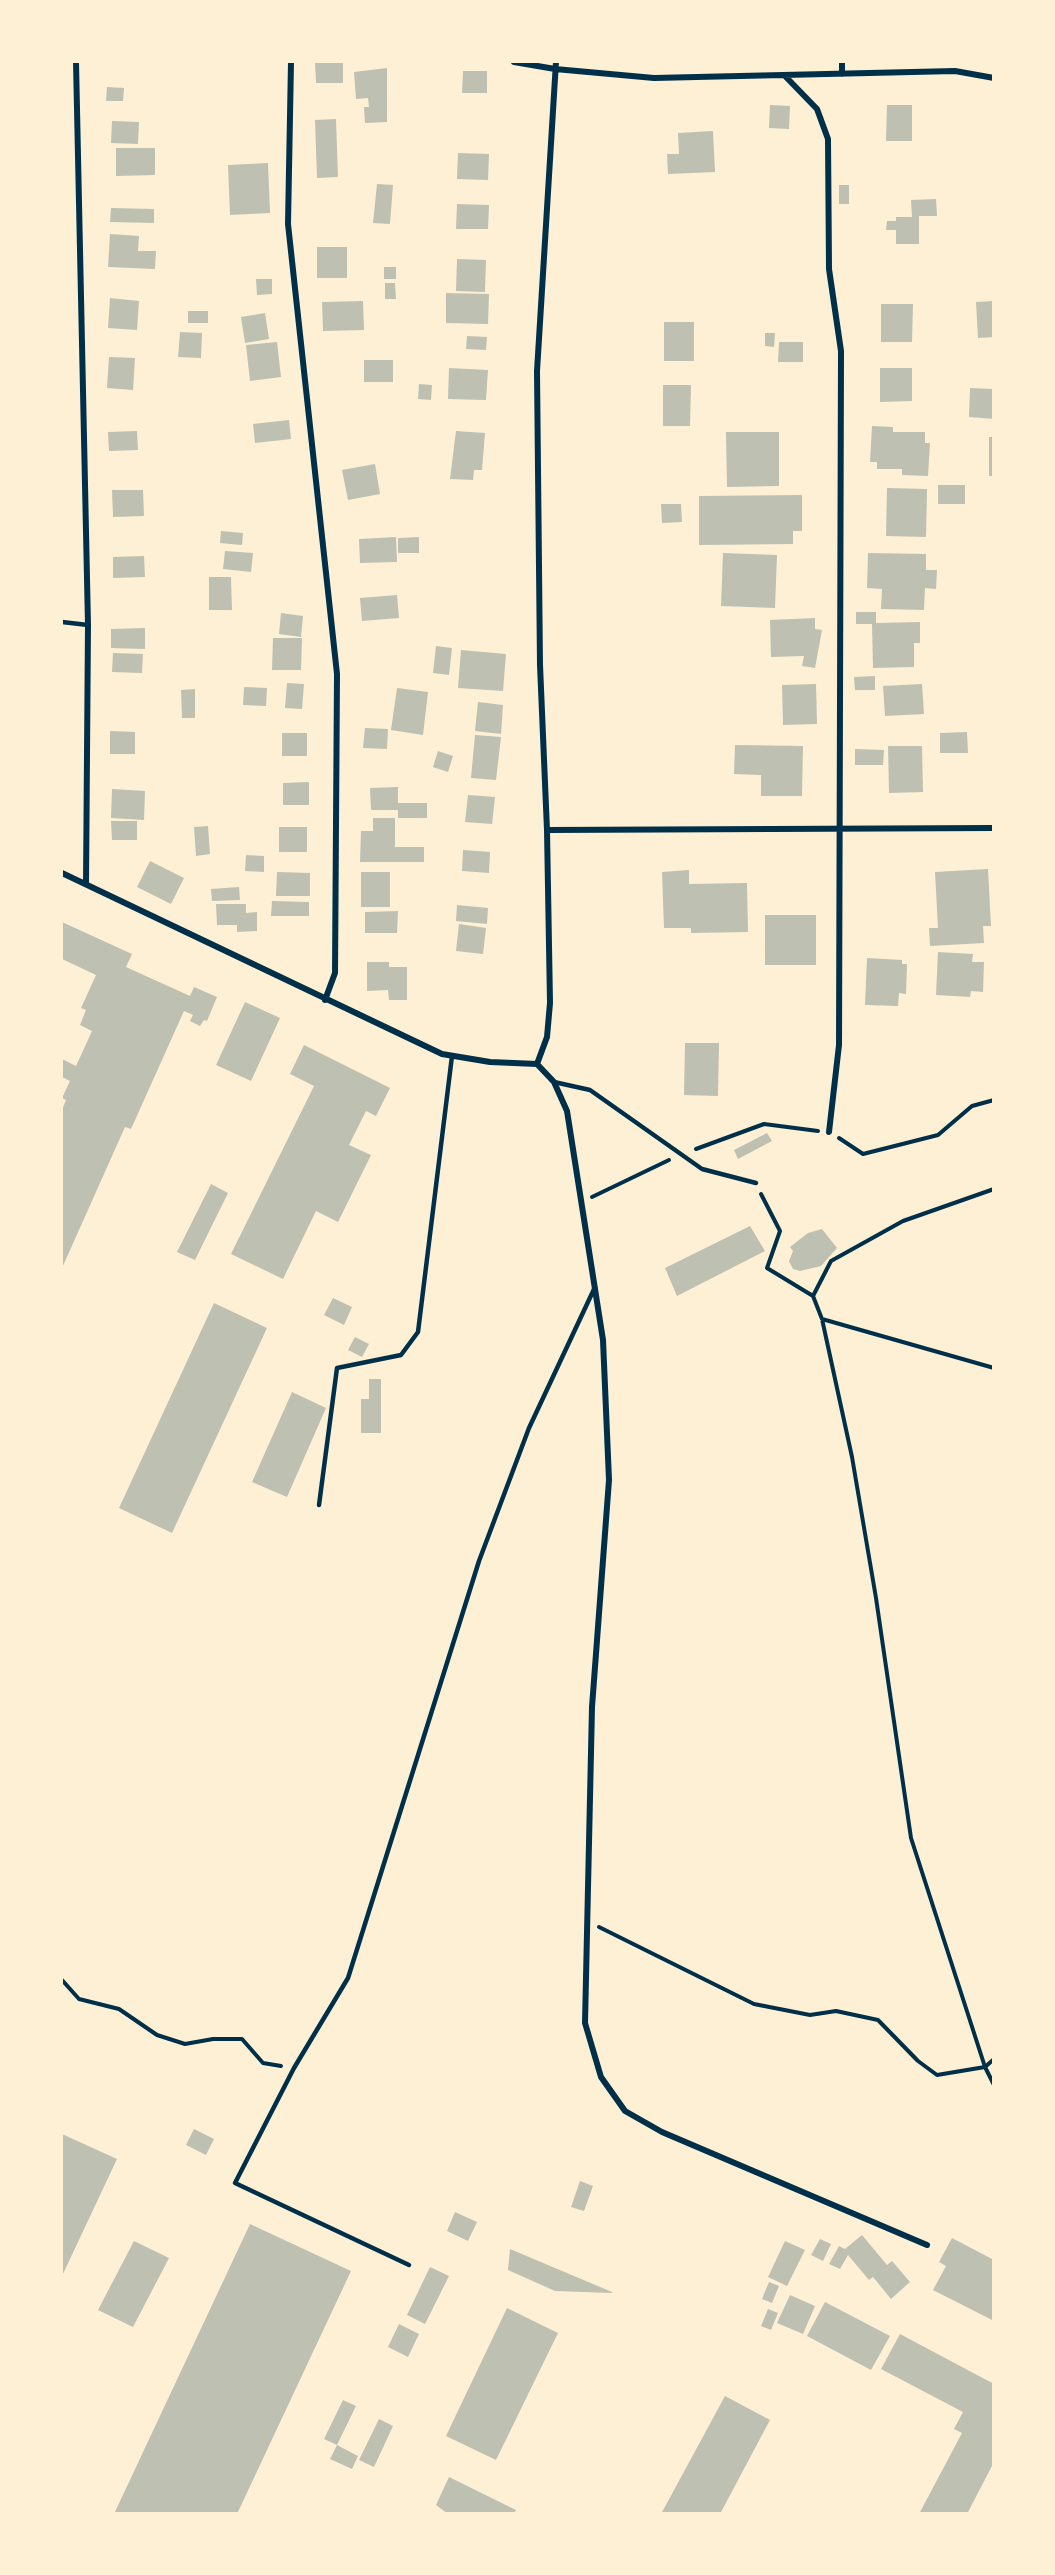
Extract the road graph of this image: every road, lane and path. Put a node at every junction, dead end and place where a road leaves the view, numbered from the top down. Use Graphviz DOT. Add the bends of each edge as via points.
graph roads {
  1 [pos="76,62"];
  2 [pos="291,62"];
  3 [pos="514,62"];
  4 [pos="556,62"];
  5 [pos="842,62"];
  6 [pos="555,69"];
  7 [pos="842,74"];
  8 [pos="786,77"];
  9 [pos="993,78"];
  10 [pos="62,622"];
  11 [pos="88,625"];
  12 [pos="993,828"];
  13 [pos="838,829"];
  14 [pos="547,830"];
  15 [pos="62,873"];
  16 [pos="86,884"];
  17 [pos="325,1000"];
  18 [pos="452,1056"];
  19 [pos="537,1064"];
  20 [pos="554,1082"];
  21 [pos="993,1100"];
  22 [pos="829,1132"];
  23 [pos="681,1154"];
  24 [pos="756,1182"];
  25 [pos="993,1189"];
  26 [pos="581,1202"];
  27 [pos="595,1287"];
  28 [pos="813,1296"];
  29 [pos="822,1319"];
  30 [pos="993,1368"];
  31 [pos="319,1505"];
  32 [pos="587,1929"];
  33 [pos="62,1980"];
  34 [pos="993,2059"];
  35 [pos="985,2067"];
  36 [pos="294,2068"];
  37 [pos="993,2085"];
  38 [pos="927,2245"];
  39 [pos="409,2265"];
  1 -- 11 [label="street"];
  2 -- 17 [label="street" via="288,224 337,674 335,973"];
  3 -- 6 [label="street"];
  4 -- 6 [label="street"];
  5 -- 7 [label="street"];
  6 -- 8 [label="street" via="654,78"];
  6 -- 14 [label="street" via="537,371 540,665"];
  7 -- 8 [label="street"];
  7 -- 9 [label="street" via="955,71"];
  8 -- 13 [label="street" via="817,109 828,140 829,268 841,351"];
  10 -- 11 [label="lane"];
  11 -- 16 [label="street"];
  12 -- 13 [label="street"];
  13 -- 14 [label="street"];
  13 -- 22 [label="street" via="839,1045"];
  14 -- 19 [label="street" via="550,1003 548,1037"];
  15 -- 16 [label="street"];
  16 -- 17 [label="street"];
  17 -- 18 [label="street"];
  18 -- 19 [label="street"];
  18 -- 31 [label="lane" via="418,1332 401,1355 338,1368"];
  19 -- 20 [label="street"];
  20 -- 23 [label="lane" via="590,1090"];
  20 -- 26 [label="street" via="567,1111"];
  21 -- 22 [label="path" via="972,1107 938,1135 863,1154"];
  22 -- 23 [label="path" via="764,1124"];
  23 -- 24 [label="lane" via="702,1169"];
  23 -- 26 [label="path"];
  24 -- 28 [label="path" via="780,1231 767,1268"];
  25 -- 28 [label="path" via="903,1221 831,1261"];
  26 -- 27 [label="street"];
  27 -- 32 [label="street" via="603,1340 609,1480 592,1707"];
  27 -- 36 [label="lane" via="529,1428 479,1561 348,1978"];
  28 -- 29 [label="path"];
  29 -- 30 [label="path"];
  29 -- 35 [label="path" via="852,1457 911,1838"];
  32 -- 35 [label="path" via="595,1925 754,2004 810,2015 836,2011 878,2020 937,2075"];
  32 -- 38 [label="street" via="585,2023 601,2077 625,2111 662,2132"];
  33 -- 36 [label="path" via="79,2000 119,2009 158,2035 185,2044 242,2038 263,2063"];
  34 -- 35 [label="path"];
  35 -- 37 [label="path"];
  36 -- 39 [label="lane" via="236,2183"];
}
